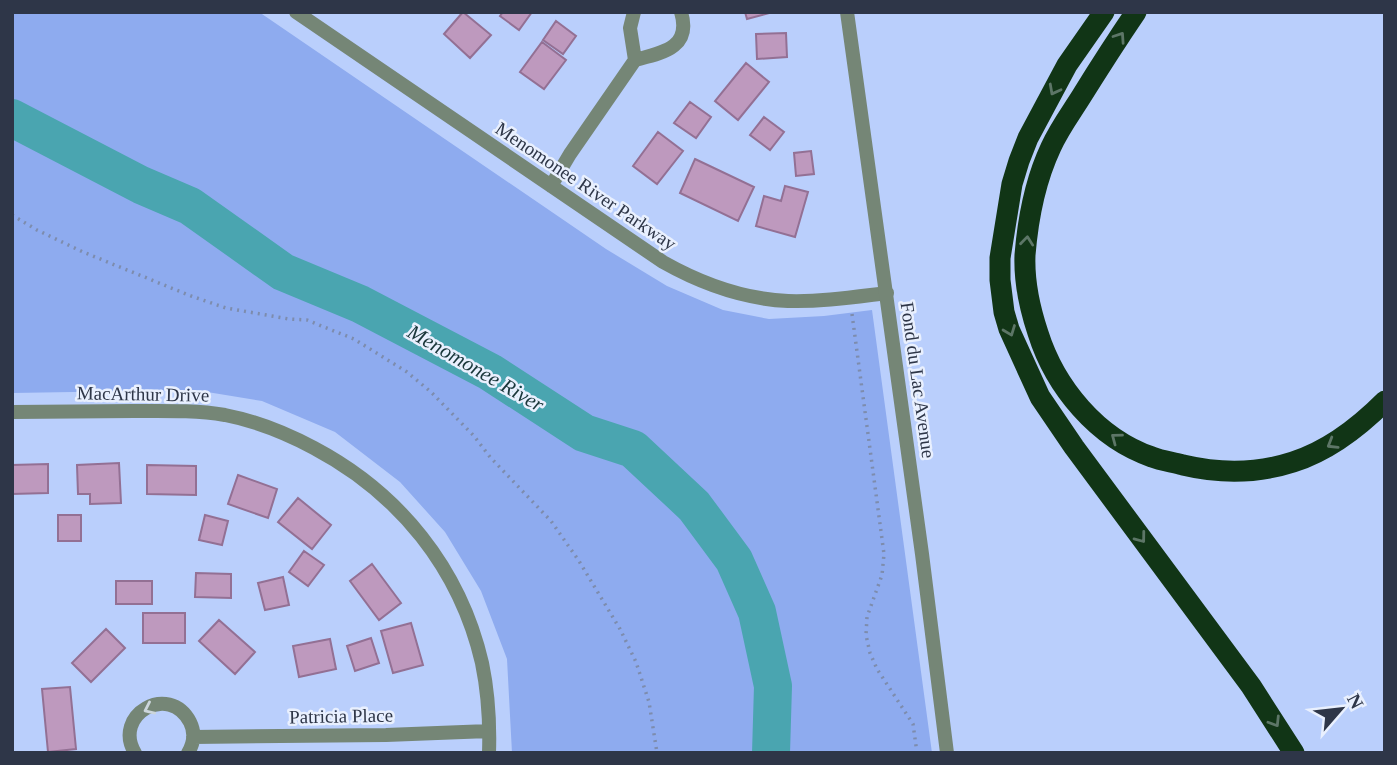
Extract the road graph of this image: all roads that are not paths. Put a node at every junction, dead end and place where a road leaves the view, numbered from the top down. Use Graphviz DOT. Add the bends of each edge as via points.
graph roads {
  1 [pos="296,12"];
  2 [pos="634,12"];
  3 [pos="681,12"];
  4 [pos="847,12"];
  5 [pos="1104,12"];
  6 [pos="1136,12"];
  7 [pos="635,60"];
  8 [pos="551,186"];
  9 [pos="887,293"];
  10 [pos="1385,401"];
  11 [pos="12,412"];
  12 [pos="489,731"];
  13 [pos="193,737"];
  14 [pos="135,753"];
  15 [pos="188,753"];
  16 [pos="489,753"];
  17 [pos="947,753"];
  18 [pos="1294,753"];
  1 -- 8 [label="street, Menomonee River Parkway"];
  2 -- 7 [label="street" via="630,28"];
  3 -- 7 [label="street" via="683,34 677,43 664,53"];
  4 -- 9 [label="street, Fond du Lac Avenue"];
  5 -- 18 [label="highway, one-way" via="1067,65 1019,161 1000,258 1004,312 1040,397 1251,686"];
  10 -- 6 [label="highway, one-way" via="1352,431 1321,450 1295,462 1238,473 1152,457 1126,446 1093,421 1059,380 1033,318 1025,258 1028,222 1051,147"];
  7 -- 8 [label="street"];
  8 -- 9 [label="street, Menomonee River Parkway" via="663,262 712,286 789,301"];
  9 -- 17 [label="street, Fond du Lac Avenue"];
  11 -- 12 [label="street, MacArthur Drive" via="222,415 290,435 341,462 414,526 442,565 464,609 482,665"];
  12 -- 13 [label="street, Patricia Place"];
  12 -- 16 [label="street, MacArthur Drive"];
  13 -- 14 [label="street, one-way" via="181,710 151,705 131,727"];
  13 -- 15 [label="street"];
}
